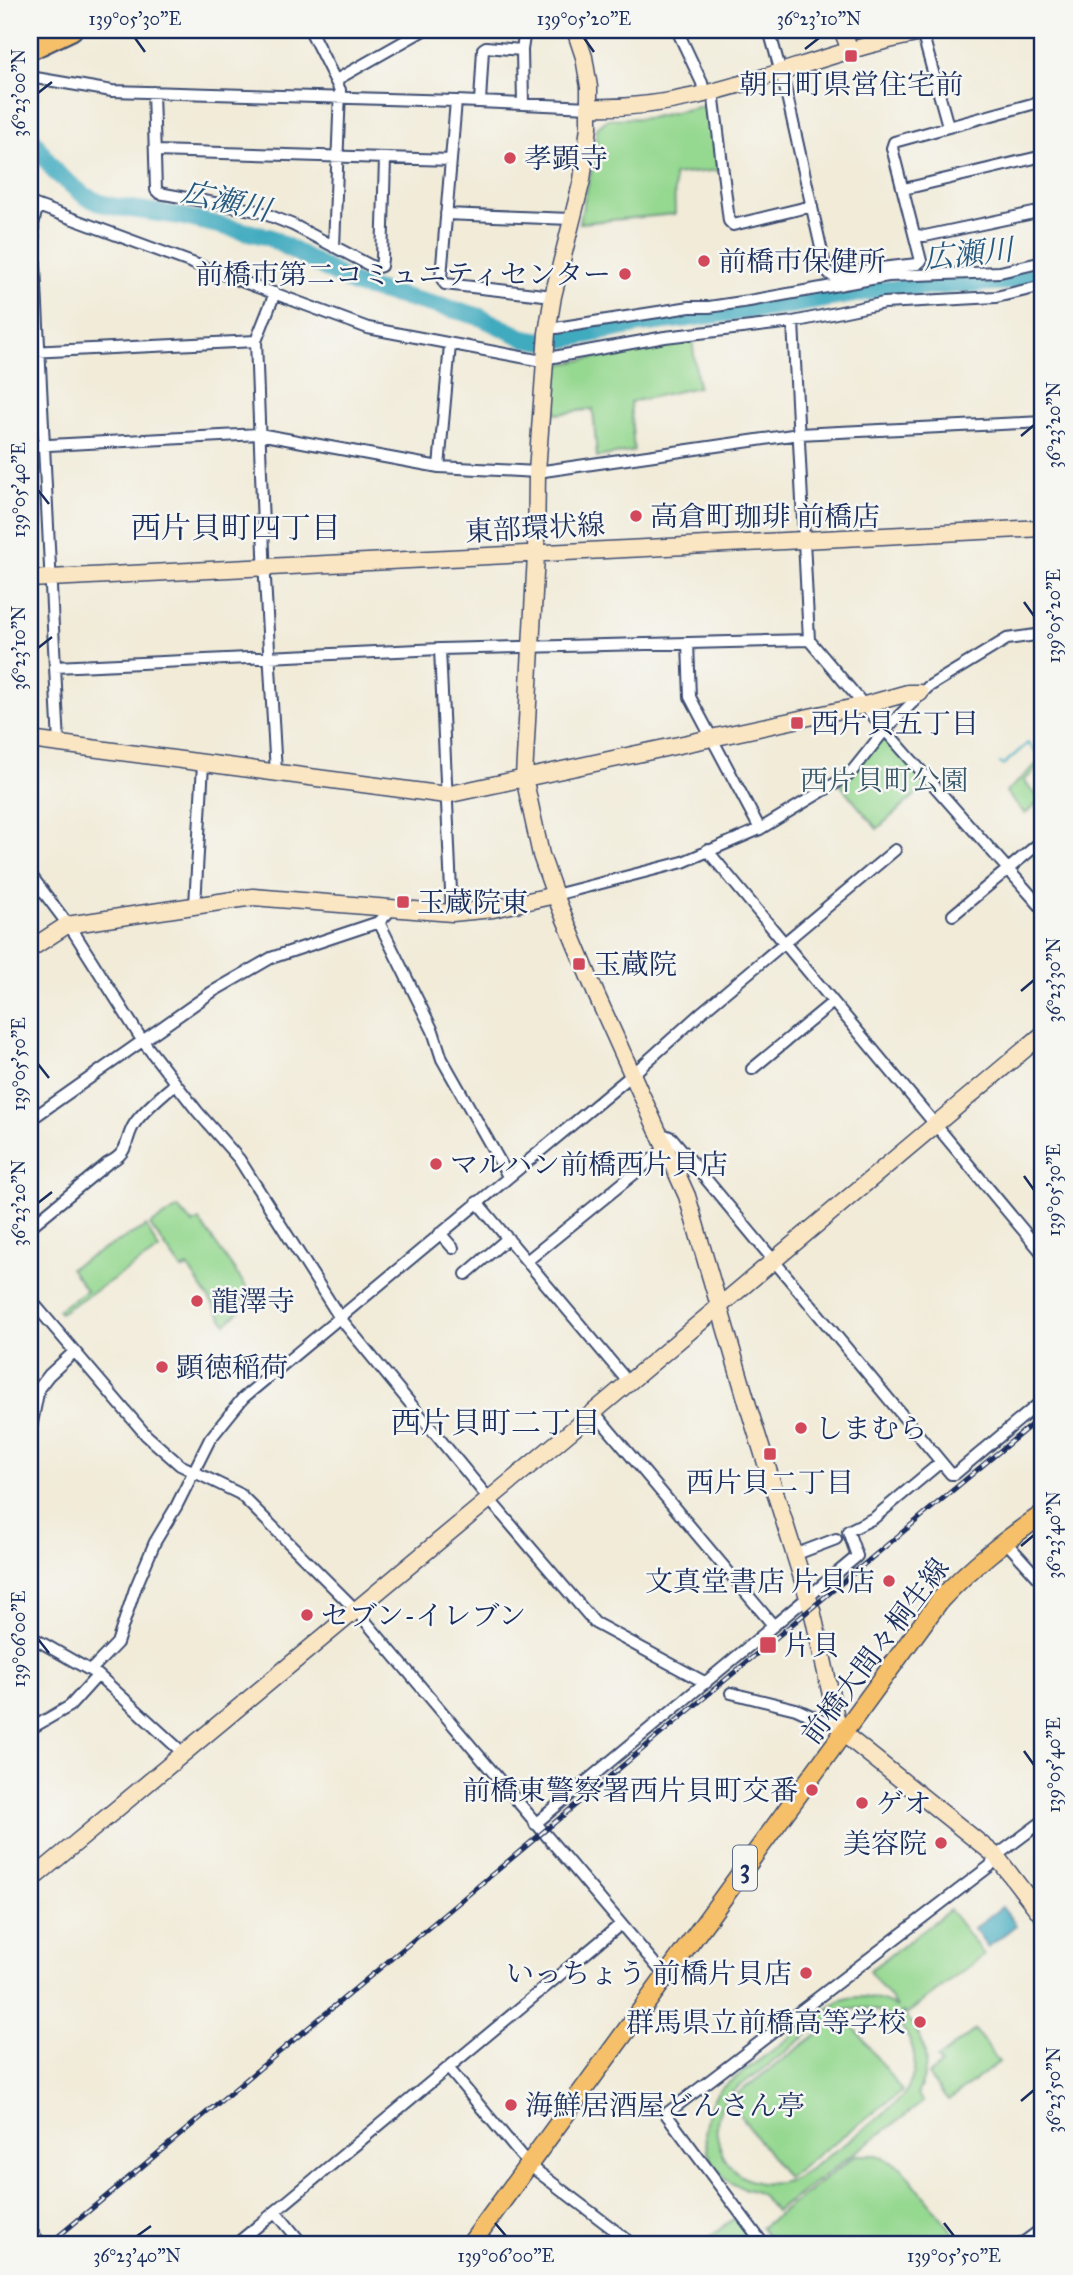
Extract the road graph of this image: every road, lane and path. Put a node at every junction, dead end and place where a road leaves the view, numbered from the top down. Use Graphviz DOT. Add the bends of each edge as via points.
graph roads {
  1 [pos="72,30"];
  2 [pos="310,30"];
  3 [pos="525,30"];
  4 [pos="575,30"];
  5 [pos="677,30"];
  6 [pos="769,30"];
  7 [pos="842,30"];
  8 [pos="939,30"];
  9 [pos="419,31"];
  10 [pos="922,32"];
  11 [pos="30,50"];
  12 [pos="522,50"];
  13 [pos="850,50"];
  14 [pos="780,71"];
  15 [pos="30,77"];
  16 [pos="336,80"];
  17 [pos="153,92"];
  18 [pos="709,93"];
  19 [pos="340,97"];
  20 [pos="456,101"];
  21 [pos="480,102"];
  22 [pos="1043,102"];
  23 [pos="523,104"];
  24 [pos="590,107"];
  25 [pos="948,126"];
  26 [pos="155,151"];
  27 [pos="337,156"];
  28 [pos="1043,156"];
  29 [pos="385,159"];
  30 [pos="451,160"];
  31 [pos="904,189"];
  32 [pos="34,205"];
  33 [pos="811,206"];
  34 [pos="1043,211"];
  35 [pos="446,214"];
  36 [pos="571,219"];
  37 [pos="916,235"];
  38 [pos="334,247"];
  39 [pos="1043,262"];
  40 [pos="1043,286"];
  41 [pos="33,290"];
  42 [pos="275,293"];
  43 [pos="553,296"];
  44 [pos="793,322"];
  45 [pos="256,341"];
  46 [pos="549,342"];
  47 [pos="450,345"];
  48 [pos="35,352"];
  49 [pos="1043,422"];
  50 [pos="259,434"];
  51 [pos="799,434"];
  52 [pos="45,445"];
  53 [pos="30,446"];
  54 [pos="439,467"];
  55 [pos="537,472"];
  56 [pos="1043,528"];
  57 [pos="804,540"];
  58 [pos="536,555"];
  59 [pos="265,568"];
  60 [pos="30,579"];
  61 [pos="49,579"];
  62 [pos="1043,634"];
  63 [pos="809,640"];
  64 [pos="688,643"];
  65 [pos="531,646"];
  66 [pos="440,649"];
  67 [pos="269,657"];
  68 [pos="55,667"];
  69 [pos="920,693"];
  70 [pos="865,705"];
  71 [pos="885,730"];
  72 [pos="712,738"];
  73 [pos="30,740"];
  74 [pos="58,744"];
  75 [pos="203,764"];
  76 [pos="276,774"];
  77 [pos="524,777"];
  78 [pos="446,795"];
  79 [pos="760,829"];
  80 [pos="1043,840"];
  81 [pos="707,850"];
  82 [pos="895,850"];
  83 [pos="1008,868"];
  84 [pos="30,874"];
  85 [pos="555,895"];
  86 [pos="195,905"];
  87 [pos="1043,909"];
  88 [pos="452,913"];
  89 [pos="382,914"];
  90 [pos="953,915"];
  91 [pos="67,925"];
  92 [pos="784,944"];
  93 [pos="30,949"];
  94 [pos="833,1002"];
  95 [pos="1043,1034"];
  96 [pos="142,1040"];
  97 [pos="752,1069"];
  98 [pos="633,1074"];
  99 [pos="175,1084"];
  100 [pos="30,1120"];
  101 [pos="935,1125"];
  102 [pos="662,1142"];
  103 [pos="508,1176"];
  104 [pos="477,1202"];
  105 [pos="30,1227"];
  106 [pos="440,1233"];
  107 [pos="508,1238"];
  108 [pos="453,1248"];
  109 [pos="1043,1254"];
  110 [pos="528,1260"];
  111 [pos="773,1261"];
  112 [pos="466,1274"];
  113 [pos="30,1299"];
  114 [pos="720,1305"];
  115 [pos="340,1318"];
  116 [pos="74,1352"];
  117 [pos="629,1382"];
  118 [pos="33,1394"];
  119 [pos="1043,1400"];
  120 [pos="594,1412"];
  121 [pos="30,1433"];
  122 [pos="940,1462"];
  123 [pos="194,1472"];
  124 [pos="489,1499"];
  125 [pos="1043,1514"];
  126 [pos="836,1539"];
  127 [pos="1005,1541"];
  128 [pos="794,1555"];
  129 [pos="1043,1583"];
  130 [pos="807,1597"];
  131 [pos="356,1610"];
  132 [pos="773,1625"];
  133 [pos="30,1636"];
  134 [pos="95,1672"];
  135 [pos="706,1683"];
  136 [pos="731,1693"];
  137 [pos="840,1728"];
  138 [pos="30,1729"];
  139 [pos="183,1753"];
  140 [pos="1043,1821"];
  141 [pos="535,1824"];
  142 [pos="996,1856"];
  143 [pos="30,1881"];
  144 [pos="1043,1917"];
  145 [pos="621,1924"];
  146 [pos="665,1976"];
  147 [pos="449,2069"];
  148 [pos="529,2165"];
  149 [pos="276,2212"];
  150 [pos="1043,2228"];
  151 [pos="30,2234"];
  152 [pos="39,2245"];
  153 [pos="235,2245"];
  154 [pos="303,2245"];
  155 [pos="470,2245"];
  156 [pos="634,2245"];
  157 [pos="764,2245"];
  158 [pos="1020,2245"];
  1 -- 11 [label="highway"];
  2 -- 16 [label="street"];
  3 -- 12 [label="street"];
  4 -- 24 [label="street"];
  5 -- 18 [label="street"];
  6 -- 14 [label="street"];
  7 -- 13 [label="street"];
  8 -- 10 [label="street"];
  9 -- 16 [label="street"];
  10 -- 13 [label="street"];
  10 -- 25 [label="street"];
  12 -- 21 [label="street" via="483,48"];
  12 -- 23 [label="street"];
  13 -- 14 [label="street"];
  14 -- 18 [label="street"];
  14 -- 33 [label="street"];
  15 -- 17 [label="street" via="102,90"];
  16 -- 19 [label="street"];
  17 -- 19 [label="street"];
  17 -- 26 [label="street"];
  18 -- 24 [label="street" via="639,107"];
  18 -- 33 [label="street" via="729,221 733,225"];
  19 -- 20 [label="street"];
  19 -- 27 [label="street"];
  20 -- 21 [label="street"];
  20 -- 30 [label="street"];
  21 -- 23 [label="street"];
  22 -- 25 [label="street"];
  23 -- 24 [label="street"];
  24 -- 36 [label="street" via="586,158"];
  25 -- 31 [label="street" via="892,144"];
  26 -- 27 [label="street"];
  26 -- 38 [label="street" via="159,193 258,211"];
  27 -- 29 [label="street"];
  27 -- 38 [label="street"];
  28 -- 31 [label="street"];
  29 -- 30 [label="street"];
  29 -- 38 [label="street" via="381,266 371,267"];
  30 -- 35 [label="street"];
  31 -- 37 [label="street"];
  32 -- 41 [label="street"];
  32 -- 42 [label="street"];
  33 -- 37 [label="street" via="826,271 832,276 920,263"];
  34 -- 37 [label="street"];
  35 -- 36 [label="street"];
  35 -- 43 [label="street" via="441,277 445,284"];
  36 -- 43 [label="street"];
  39 -- 46 [label="street" via="1000,272 888,276 690,307"];
  40 -- 44 [label="street" via="996,297 884,303"];
  41 -- 48 [label="street"];
  42 -- 45 [label="street"];
  42 -- 47 [label="street" via="368,328"];
  43 -- 46 [label="street"];
  44 -- 46 [label="street" via="665,337"];
  44 -- 51 [label="street"];
  45 -- 48 [label="street"];
  45 -- 50 [label="street"];
  46 -- 47 [label="street" via="537,360"];
  46 -- 55 [label="street"];
  47 -- 54 [label="street"];
  48 -- 52 [label="street"];
  49 -- 51 [label="street"];
  50 -- 52 [label="street"];
  50 -- 54 [label="street"];
  50 -- 59 [label="street"];
  51 -- 55 [label="street"];
  51 -- 57 [label="street"];
  52 -- 53 [label="street"];
  52 -- 61 [label="street"];
  54 -- 55 [label="street"];
  55 -- 58 [label="street"];
  56 -- 57 [label="street, 東部環状線"];
  57 -- 58 [label="street, 東部環状線"];
  57 -- 63 [label="street"];
  58 -- 59 [label="street, 東部環状線"];
  58 -- 65 [label="street"];
  59 -- 61 [label="street, 東部環状線"];
  59 -- 67 [label="street"];
  60 -- 61 [label="street, 東部環状線"];
  61 -- 68 [label="street"];
  62 -- 69 [label="street" via="1007,639"];
  63 -- 64 [label="street"];
  63 -- 70 [label="street"];
  64 -- 65 [label="street"];
  64 -- 72 [label="street" via="689,693"];
  65 -- 66 [label="street"];
  65 -- 77 [label="street"];
  66 -- 67 [label="street"];
  66 -- 78 [label="street"];
  67 -- 68 [label="street"];
  67 -- 76 [label="street"];
  68 -- 74 [label="street"];
  69 -- 70 [label="street"];
  69 -- 71 [label="street"];
  70 -- 71 [label="street"];
  70 -- 72 [label="street"];
  71 -- 79 [label="street" via="849,775"];
  71 -- 83 [label="street"];
  72 -- 77 [label="street"];
  72 -- 79 [label="street"];
  73 -- 74 [label="street"];
  74 -- 75 [label="street"];
  75 -- 76 [label="street"];
  75 -- 86 [label="street"];
  76 -- 78 [label="street"];
  77 -- 78 [label="street"];
  77 -- 85 [label="street"];
  78 -- 88 [label="street"];
  79 -- 81 [label="street"];
  80 -- 83 [label="street"];
  81 -- 85 [label="street" via="683,862"];
  81 -- 92 [label="street"];
  82 -- 92 [label="street"];
  83 -- 87 [label="street"];
  83 -- 90 [label="street"];
  84 -- 91 [label="street"];
  85 -- 88 [label="street"];
  85 -- 98 [label="street"];
  86 -- 89 [label="street" via="253,897"];
  86 -- 91 [label="street"];
  88 -- 89 [label="street"];
  89 -- 96 [label="street" via="271,958"];
  89 -- 103 [label="street" via="442,1059"];
  91 -- 93 [label="street"];
  91 -- 96 [label="street"];
  92 -- 94 [label="street"];
  92 -- 98 [label="street"];
  94 -- 97 [label="street"];
  94 -- 101 [label="street"];
  95 -- 101 [label="street"];
  96 -- 99 [label="street"];
  96 -- 100 [label="street"];
  98 -- 102 [label="street"];
  98 -- 103 [label="street"];
  99 -- 105 [label="street" via="136,1122 117,1159"];
  99 -- 115 [label="street" via="239,1159"];
  101 -- 109 [label="street"];
  101 -- 111 [label="street"];
  102 -- 110 [label="street"];
  102 -- 111 [label="street" via="665,1135 672,1138"];
  102 -- 114 [label="street" via="687,1196"];
  103 -- 104 [label="street"];
  104 -- 106 [label="street"];
  104 -- 107 [label="street"];
  106 -- 108 [label="street"];
  106 -- 115 [label="street"];
  107 -- 110 [label="street"];
  107 -- 112 [label="street"];
  110 -- 117 [label="street"];
  111 -- 114 [label="street"];
  111 -- 122 [label="street"];
  113 -- 116 [label="street"];
  114 -- 117 [label="street"];
  114 -- 128 [label="street"];
  115 -- 123 [label="street" via="243,1398 209,1439"];
  115 -- 124 [label="street"];
  116 -- 118 [label="street"];
  116 -- 123 [label="street" via="146,1435"];
  117 -- 120 [label="street"];
  118 -- 121 [label="street"];
  119 -- 122 [label="street" via="955,1474"];
  120 -- 124 [label="street"];
  120 -- 132 [label="street"];
  122 -- 130 [label="street" via="874,1518 848,1531 857,1556"];
  123 -- 131 [label="street" via="240,1494"];
  123 -- 134 [label="street" via="155,1542 117,1643"];
  124 -- 131 [label="street"];
  124 -- 135 [label="street" via="595,1623"];
  125 -- 127 [label="main road, 前橋大間々桐生線 / 3"];
  126 -- 128 [label="street"];
  127 -- 129 [label="street"];
  127 -- 137 [label="main road, 前橋大間々桐生線 / 3" via="940,1600"];
  128 -- 130 [label="street"];
  130 -- 132 [label="street"];
  130 -- 137 [label="street"];
  131 -- 139 [label="street"];
  131 -- 141 [label="street"];
  132 -- 135 [label="street"];
  133 -- 134 [label="street"];
  134 -- 138 [label="street" via="70,1706"];
  134 -- 139 [label="street"];
  135 -- 141 [label="street"];
  136 -- 137 [label="street" via="796,1709"];
  137 -- 142 [label="street"];
  137 -- 146 [label="main road, 前橋大間々桐生線 / 3"];
  139 -- 143 [label="street"];
  140 -- 142 [label="street"];
  141 -- 145 [label="street"];
  142 -- 144 [label="street"];
  142 -- 157 [label="street" via="990,1866 666,2114"];
  145 -- 146 [label="street"];
  145 -- 147 [label="street"];
  146 -- 148 [label="main road, 前橋大間々桐生線 / 3"];
  147 -- 148 [label="street"];
  147 -- 149 [label="street"];
  148 -- 155 [label="main road, 前橋大間々桐生線 / 3"];
  148 -- 156 [label="street"];
  149 -- 153 [label="street"];
  149 -- 154 [label="street"];
  150 -- 158 [label="street"];
  151 -- 152 [label="street"];
}
